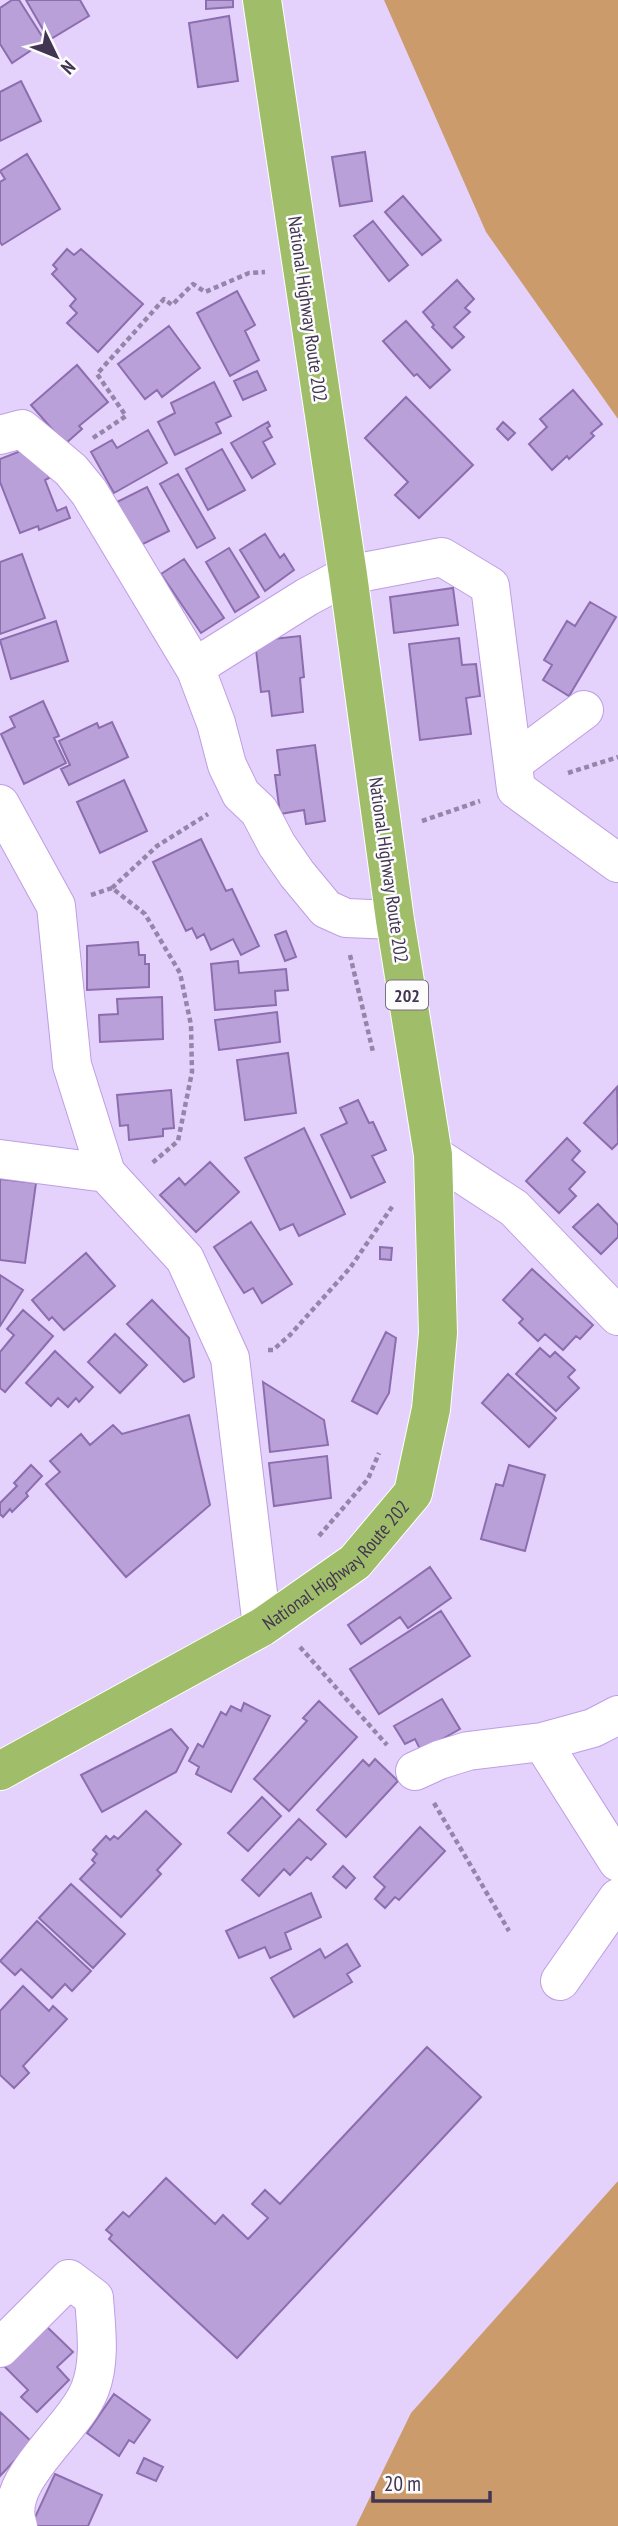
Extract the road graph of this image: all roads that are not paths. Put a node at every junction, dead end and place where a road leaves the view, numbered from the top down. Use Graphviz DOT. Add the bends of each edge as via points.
graph roads {
  1 [pos="262,0"];
  2 [pos="0,435"];
  3 [pos="348,575"];
  4 [pos="196,670"];
  5 [pos="584,710"];
  6 [pos="514,776"];
  7 [pos="0,804"];
  8 [pos="618,863"];
  9 [pos="395,920"];
  10 [pos="433,1154"];
  11 [pos="0,1159"];
  12 [pos="114,1182"];
  13 [pos="618,1316"];
  14 [pos="262,1627"];
  15 [pos="618,1715"];
  16 [pos="542,1742"];
  17 [pos="0,1771"];
  18 [pos="415,1771"];
  19 [pos="618,1862"];
  20 [pos="618,1898"];
  21 [pos="561,1981"];
  22 [pos="0,2348"];
  23 [pos="18,2526"];
  1 -- 3 [label="highway, National Highway Route 202 / 202"];
  2 -- 4 [label="street" via="22,429 71,470 117,536"];
  3 -- 4 [label="street"];
  3 -- 6 [label="street" via="442,557 490,586"];
  3 -- 9 [label="highway, National Highway Route 202 / 202"];
  4 -- 9 [label="street" via="228,765 290,865 326,909 346,918"];
  5 -- 6 [label="street"];
  6 -- 8 [label="street"];
  7 -- 12 [label="street" via="56,906 72,1065"];
  9 -- 10 [label="highway, National Highway Route 202 / 202"];
  10 -- 13 [label="street" via="514,1208"];
  10 -- 14 [label="highway, National Highway Route 202 / 202" via="438,1333 431,1409 413,1493 355,1562"];
  11 -- 12 [label="street"];
  12 -- 14 [label="street" via="185,1259 230,1358"];
  14 -- 17 [label="highway, National Highway Route 202 / 202"];
  15 -- 16 [label="street" via="593,1728"];
  16 -- 18 [label="street" via="468,1751"];
  16 -- 19 [label="street"];
  20 -- 21 [label="street"];
  22 -- 23 [label="street" via="69,2279 94,2298 97,2345 92,2386 83,2407 18,2486 13,2515"];
}
